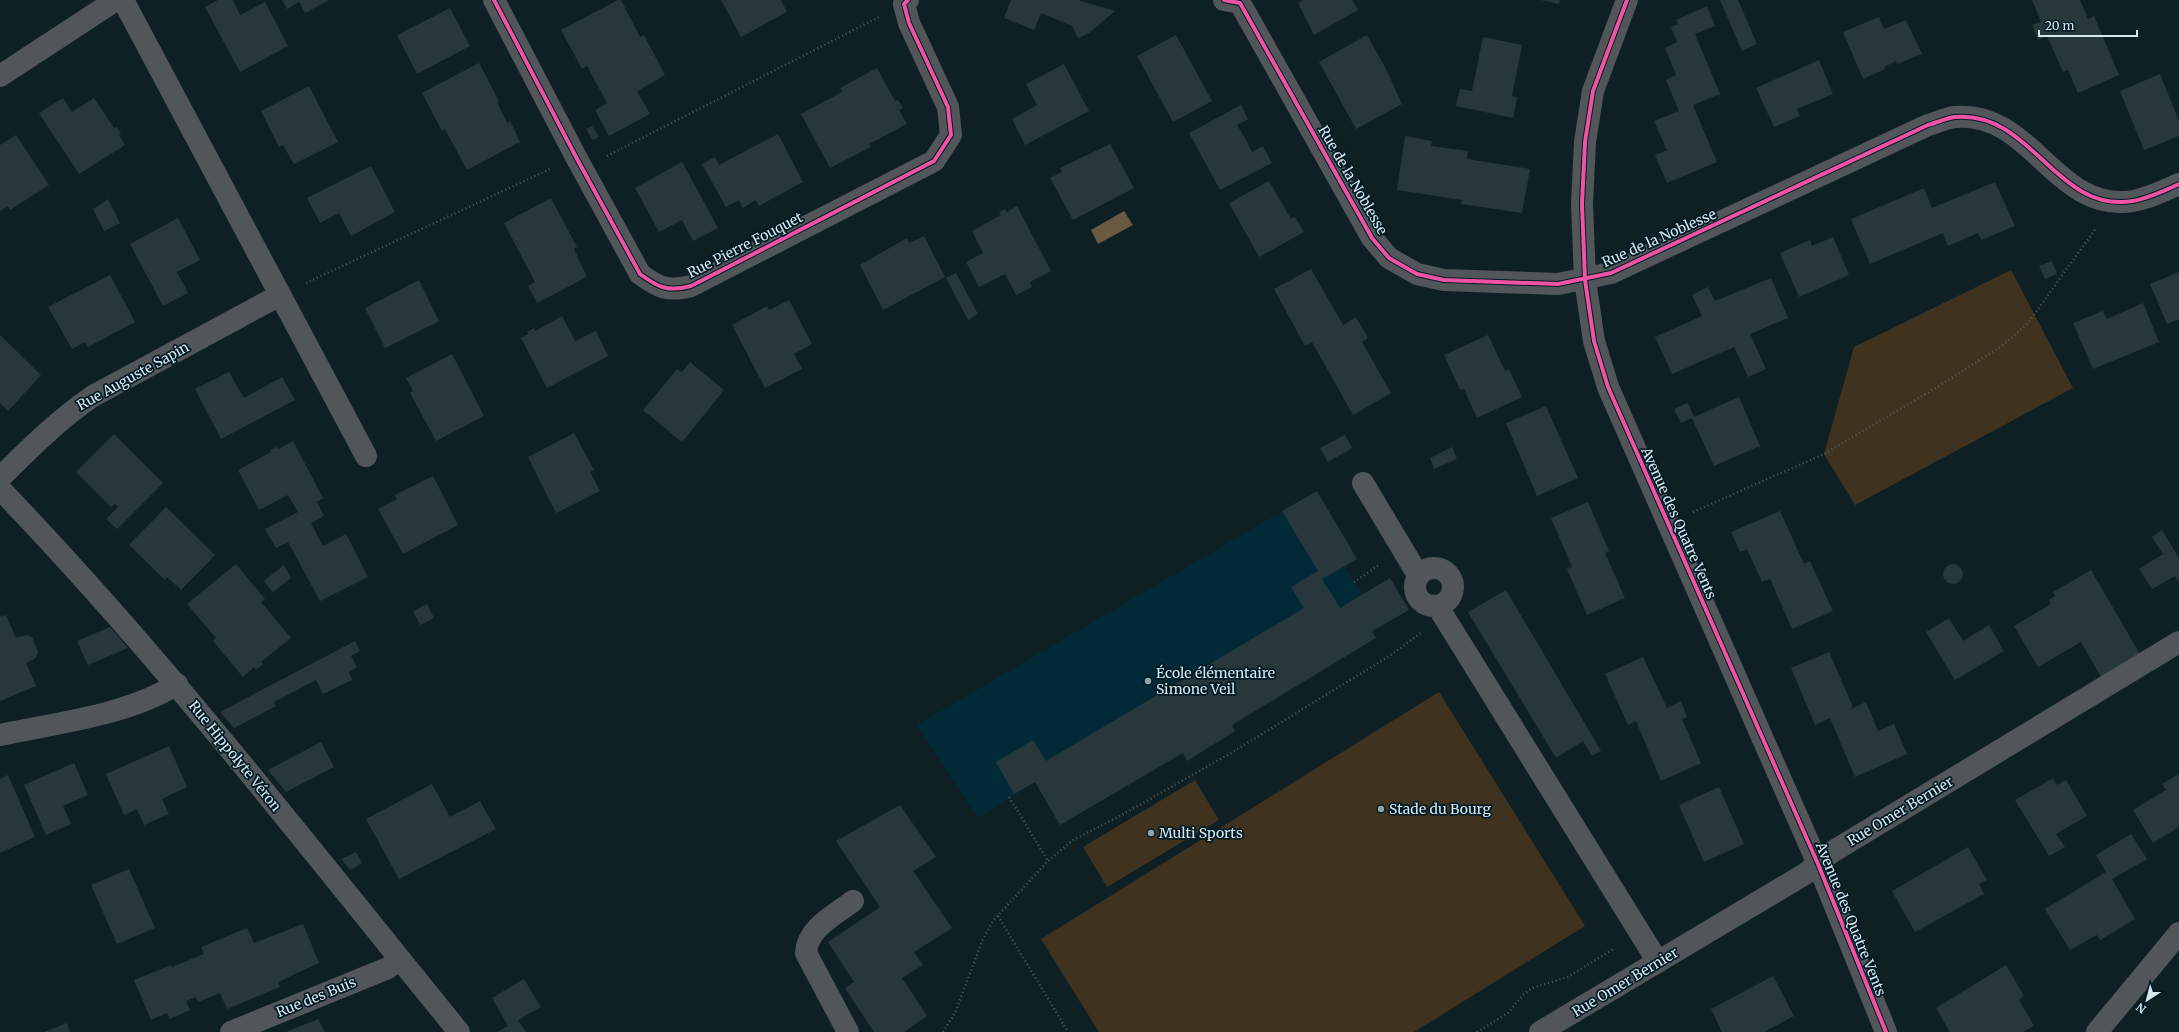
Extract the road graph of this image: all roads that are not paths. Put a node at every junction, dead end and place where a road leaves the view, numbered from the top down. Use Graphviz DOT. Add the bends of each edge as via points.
graph roads {
  1 [pos="116,0"];
  2 [pos="123,0"];
  3 [pos="494,0"];
  4 [pos="1224,0"];
  5 [pos="1627,0"];
  6 [pos="906,2"];
  7 [pos="0,76"];
  8 [pos="2179,184"];
  9 [pos="1585,280"];
  10 [pos="280,295"];
  11 [pos="366,456"];
  12 [pos="0,478"];
  13 [pos="1363,483"];
  14 [pos="0,489"];
  15 [pos="1418,575"];
  16 [pos="1441,612"];
  17 [pos="2179,642"];
  18 [pos="177,684"];
  19 [pos="0,735"];
  20 [pos="1818,864"];
  21 [pos="853,901"];
  22 [pos="2179,933"];
  23 [pos="400,959"];
  24 [pos="1658,962"];
  25 [pos="231,1032"];
  26 [pos="459,1032"];
  27 [pos="848,1032"];
  28 [pos="1540,1032"];
  29 [pos="1886,1032"];
  30 [pos="2097,1032"];
  1 -- 7 [label="street"];
  2 -- 10 [label="street"];
  3 -- 6 [label="street, Rue Pierre Fouquet" via="640,274 656,286 675,290 691,286 934,162 951,135 948,108 909,23"];
  4 -- 9 [label="street, Rue de la Noblesse" via="1240,3 1372,238 1389,258 1417,274 1444,280 1558,284"];
  5 -- 9 [label="street, Avenue des Quatre Vents" via="1594,91 1585,142 1582,204"];
  8 -- 9 [label="street, Rue de la Noblesse" via="2132,201 2095,197 2061,178 2024,142 2005,128 1982,119 1954,117 1921,129 1611,274"];
  9 -- 20 [label="street, Avenue des Quatre Vents" via="1594,341 1608,387"];
  10 -- 11 [label="street"];
  10 -- 12 [label="street, Rue Auguste Sapin" via="93,396 42,435"];
  13 -- 15 [label="street"];
  14 -- 18 [label="street, Rue Hippolyte Véron" via="66,557"];
  15 -- 16 [label="street" via="1414,588 1419,600"];
  15 -- 16 [label="street" via="1428,568 1435,568 1441,569 1451,577 1452,595"];
  16 -- 24 [label="street"];
  17 -- 20 [label="street, Rue Omer Bernier" via="1832,852"];
  18 -- 19 [label="street" via="162,694 108,712"];
  18 -- 23 [label="street, Rue Hippolyte Véron"];
  20 -- 24 [label="street, Rue Omer Bernier"];
  20 -- 29 [label="street, Avenue des Quatre Vents"];
  21 -- 27 [label="street" via="816,929 807,942 806,953"];
  22 -- 30 [label="street"];
  23 -- 25 [label="street, Rue des Buis" via="388,968"];
  23 -- 26 [label="street, Rue Hippolyte Véron"];
  24 -- 28 [label="street, Rue Omer Bernier"];
}
